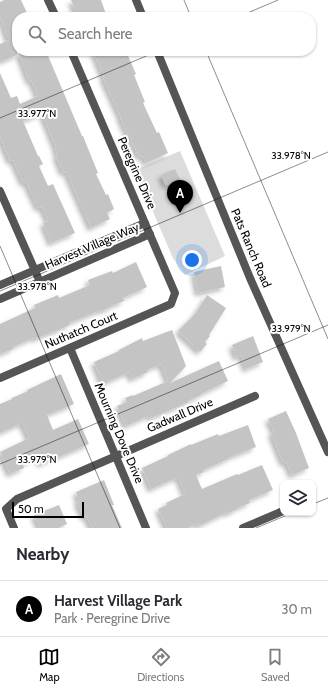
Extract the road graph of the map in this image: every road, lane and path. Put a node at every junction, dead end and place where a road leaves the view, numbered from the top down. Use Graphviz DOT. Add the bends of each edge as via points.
graph roads {
  1 [pos="48,0"];
  2 [pos="136,0"];
  3 [pos="54,12"];
  4 [pos="141,12"];
  5 [pos="73,56"];
  6 [pos="159,56"];
  7 [pos="0,190"];
  8 [pos="145,223"];
  9 [pos="150,234"];
  10 [pos="35,270"];
  11 [pos="40,282"];
  12 [pos="0,285"];
  13 [pos="0,299"];
  14 [pos="171,304"];
  15 [pos="70,348"];
  16 [pos="0,378"];
  17 [pos="255,396"];
  18 [pos="328,452"];
  19 [pos="115,456"];
  20 [pos="280,512"];
  21 [pos="14,528"];
  22 [pos="146,528"];
  23 [pos="243,528"];
  1 -- 3 [label="street"];
  2 -- 4 [label="street"];
  5 -- 8 [label="street, Peregrine Drive"];
  6 -- 18 [label="street, Pats Ranch Road" via="250,278"];
  7 -- 10 [label="street"];
  8 -- 9 [label="street, Peregrine Drive"];
  8 -- 10 [label="street, Harvest Village Way"];
  9 -- 11 [label="street, Harvest Village Way"];
  9 -- 14 [label="street, Peregrine Drive" via="175,292"];
  10 -- 11 [label="street"];
  10 -- 12 [label="street, Harvest Village Way"];
  11 -- 13 [label="street, Harvest Village Way"];
  14 -- 15 [label="street, Nuthatch Court"];
  15 -- 16 [label="street, Nuthatch Court"];
  15 -- 19 [label="street, Mourning Dove Drive"];
  17 -- 19 [label="street, Gadwall Drive"];
  19 -- 21 [label="street, Gadwall Drive" via="17,499 6,509"];
  19 -- 22 [label="street, Mourning Dove Drive"];
  20 -- 23 [label="street"];
}
